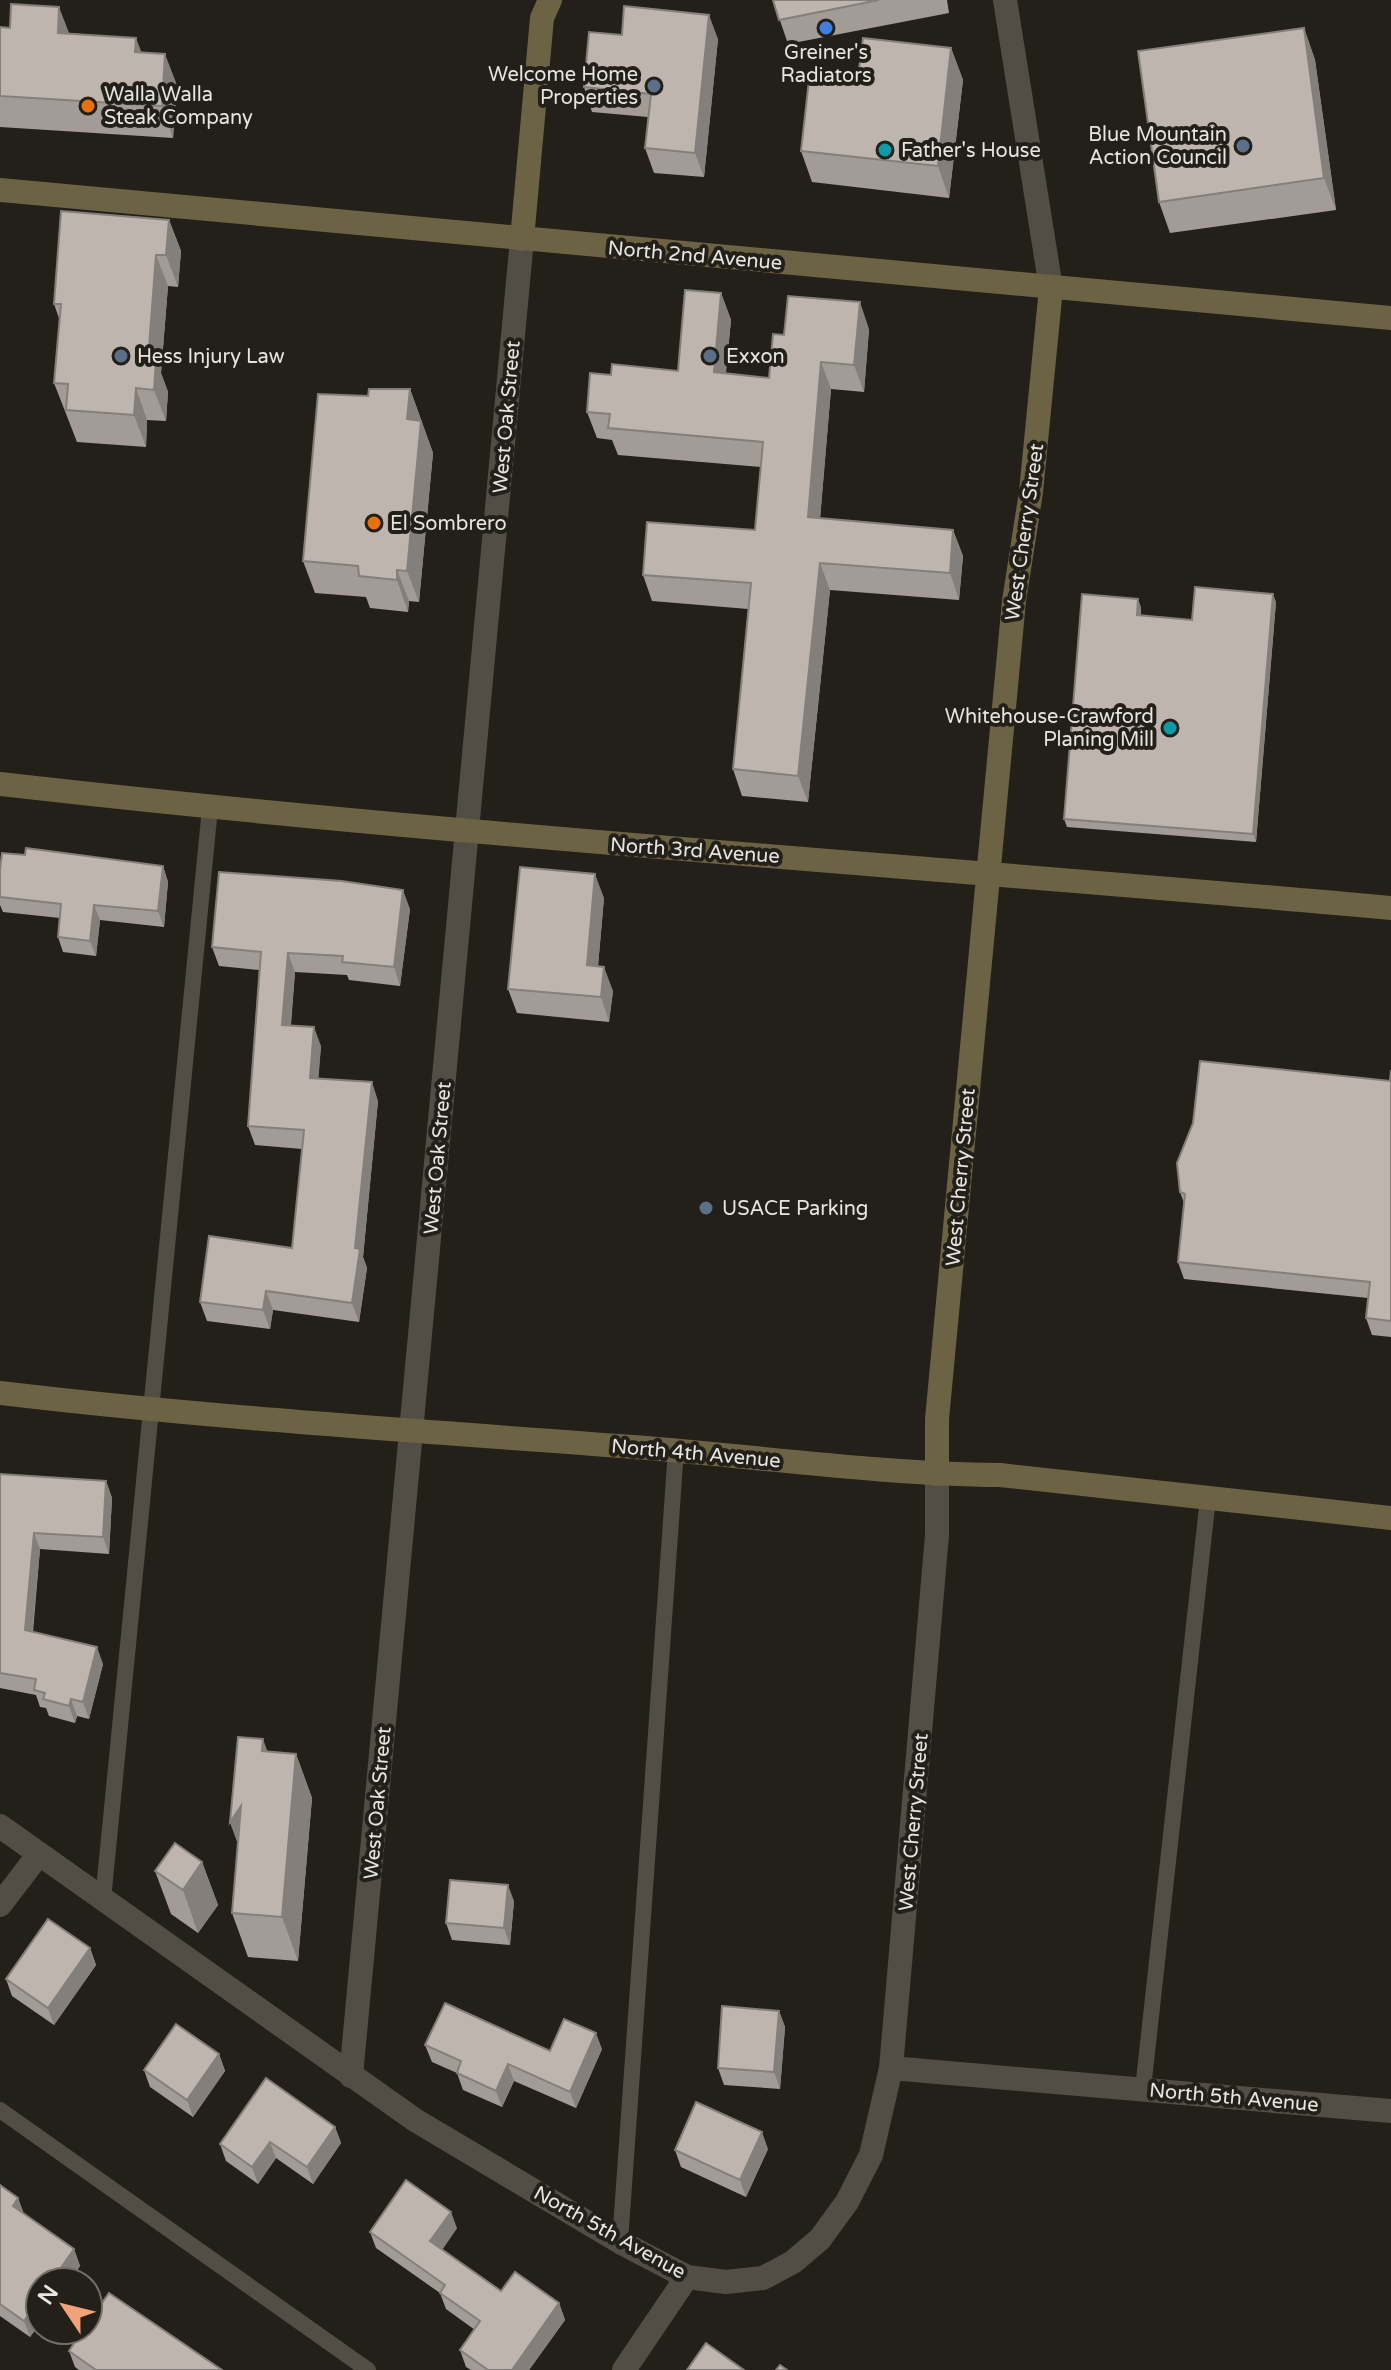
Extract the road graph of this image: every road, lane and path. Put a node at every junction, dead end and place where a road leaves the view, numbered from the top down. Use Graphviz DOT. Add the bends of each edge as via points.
graph roads {
  1 [pos="550,0"];
  2 [pos="1005,0"];
  3 [pos="0,190"];
  4 [pos="522,239"];
  5 [pos="1051,288"];
  6 [pos="1391,318"];
  7 [pos="0,784"];
  8 [pos="210,808"];
  9 [pos="467,833"];
  10 [pos="989,874"];
  11 [pos="1391,908"];
  12 [pos="0,1393"];
  13 [pos="150,1411"];
  14 [pos="411,1431"];
  15 [pos="676,1450"];
  16 [pos="937,1474"];
  17 [pos="1208,1498"];
  18 [pos="1391,1518"];
  19 [pos="0,1826"];
  20 [pos="39,1854"];
  21 [pos="103,1900"];
  22 [pos="0,1905"];
  23 [pos="891,2068"];
  24 [pos="351,2076"];
  25 [pos="1143,2089"];
  26 [pos="0,2110"];
  27 [pos="1391,2111"];
  28 [pos="620,2242"];
  29 [pos="687,2277"];
  30 [pos="368,2370"];
  31 [pos="624,2370"];
  1 -- 4 [label="street" via="542,18"];
  2 -- 5 [label="street"];
  3 -- 4 [label="street, North 2nd Avenue"];
  4 -- 5 [label="street, North 2nd Avenue"];
  4 -- 9 [label="street, West Oak Street"];
  5 -- 6 [label="street, North 2nd Avenue"];
  5 -- 10 [label="street, West Cherry Street"];
  7 -- 8 [label="street, North 3rd Avenue"];
  8 -- 9 [label="street, North 3rd Avenue"];
  8 -- 13 [label="lane"];
  9 -- 10 [label="street, North 3rd Avenue"];
  9 -- 14 [label="street, West Oak Street"];
  10 -- 11 [label="street, North 3rd Avenue"];
  10 -- 16 [label="street, West Cherry Street" via="937,1419"];
  12 -- 13 [label="street, North 4th Avenue"];
  13 -- 14 [label="street, North 4th Avenue"];
  13 -- 21 [label="lane"];
  14 -- 15 [label="street, North 4th Avenue"];
  14 -- 24 [label="street, West Oak Street"];
  15 -- 16 [label="street, North 4th Avenue"];
  15 -- 28 [label="lane"];
  16 -- 17 [label="street, North 4th Avenue" via="1000,1475"];
  16 -- 23 [label="street, West Cherry Street" via="937,1535"];
  17 -- 18 [label="street, North 4th Avenue"];
  17 -- 25 [label="lane"];
  19 -- 20 [label="street, North 5th Avenue"];
  20 -- 21 [label="street, North 5th Avenue"];
  20 -- 22 [label="street"];
  21 -- 24 [label="street, North 5th Avenue"];
  23 -- 25 [label="street, North 5th Avenue"];
  23 -- 29 [label="street, North 5th Avenue" via="871,2155 820,2239 763,2278 726,2282"];
  24 -- 28 [label="street, North 5th Avenue"];
  25 -- 27 [label="street, North 5th Avenue"];
  26 -- 30 [label="lane"];
  28 -- 29 [label="street, North 5th Avenue"];
  29 -- 31 [label="street"];
}
